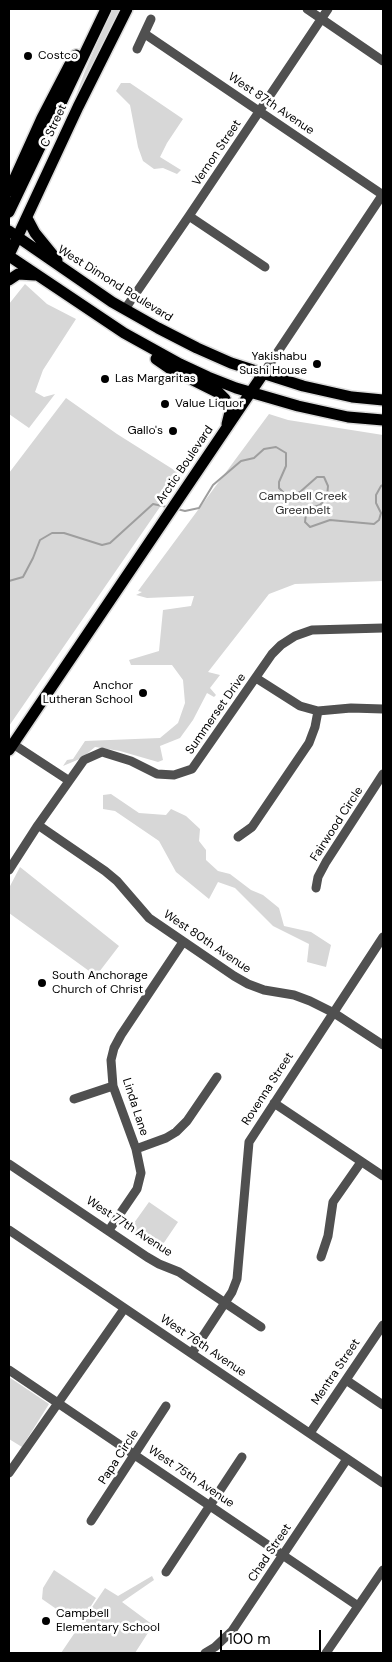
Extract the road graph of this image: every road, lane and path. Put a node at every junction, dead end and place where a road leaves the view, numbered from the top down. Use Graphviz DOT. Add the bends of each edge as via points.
graph roads {
  1 [pos="106,9"];
  2 [pos="127,9"];
  3 [pos="307,9"];
  4 [pos="328,9"];
  5 [pos="322,18"];
  6 [pos="151,19"];
  7 [pos="100,21"];
  8 [pos="145,34"];
  9 [pos="137,49"];
  10 [pos="383,61"];
  11 [pos="260,111"];
  12 [pos="9,191"];
  13 [pos="383,195"];
  14 [pos="9,212"];
  15 [pos="189,216"];
  16 [pos="27,218"];
  17 [pos="13,234"];
  18 [pos="9,256"];
  19 [pos="265,267"];
  20 [pos="62,268"];
  21 [pos="37,275"];
  22 [pos="9,280"];
  23 [pos="125,309"];
  24 [pos="124,333"];
  25 [pos="263,374"];
  26 [pos="251,393"];
  27 [pos="383,400"];
  28 [pos="383,420"];
  29 [pos="226,430"];
  30 [pos="383,628"];
  31 [pos="256,678"];
  32 [pos="383,709"];
  33 [pos="318,711"];
  34 [pos="11,747"];
  35 [pos="383,774"];
  36 [pos="68,780"];
  37 [pos="38,825"];
  38 [pos="238,837"];
  39 [pos="9,870"];
  40 [pos="316,888"];
  41 [pos="383,937"];
  42 [pos="183,942"];
  43 [pos="334,1013"];
  44 [pos="383,1045"];
  45 [pos="218,1077"];
  46 [pos="113,1086"];
  47 [pos="74,1098"];
  48 [pos="274,1103"];
  49 [pos="136,1149"];
  50 [pos="361,1162"];
  51 [pos="9,1164"];
  52 [pos="383,1176"];
  53 [pos="9,1230"];
  54 [pos="109,1230"];
  55 [pos="320,1257"];
  56 [pos="225,1303"];
  57 [pos="124,1308"];
  58 [pos="383,1325"];
  59 [pos="261,1327"];
  60 [pos="192,1353"];
  61 [pos="9,1370"];
  62 [pos="346,1380"];
  63 [pos="57,1403"];
  64 [pos="383,1405"];
  65 [pos="166,1406"];
  66 [pos="310,1433"];
  67 [pos="135,1455"];
  68 [pos="242,1457"];
  69 [pos="347,1460"];
  70 [pos="9,1473"];
  71 [pos="383,1483"];
  72 [pos="209,1506"];
  73 [pos="92,1522"];
  74 [pos="284,1555"];
  75 [pos="383,1570"];
  76 [pos="166,1572"];
  77 [pos="358,1606"];
  78 [pos="205,1653"];
  79 [pos="326,1653"];
  1 -- 7 [label="main road, C Street"];
  2 -- 16 [label="main road, C Street"];
  3 -- 5 [label="street"];
  4 -- 5 [label="street, Vernon Street"];
  5 -- 10 [label="street"];
  5 -- 11 [label="street, Vernon Street"];
  6 -- 8 [label="street"];
  7 -- 12 [label="main road" via="69,66"];
  7 -- 14 [label="main road, C Street"];
  8 -- 9 [label="street"];
  8 -- 11 [label="street, West 87th Avenue"];
  11 -- 13 [label="street, West 87th Avenue"];
  11 -- 15 [label="street, Vernon Street"];
  13 -- 25 [label="street, Arctic Boulevard"];
  15 -- 19 [label="street"];
  15 -- 23 [label="street, Vernon Street"];
  16 -- 17 [label="main road, C Street"];
  16 -- 20 [label="main road"];
  17 -- 18 [label="main road, C Street"];
  17 -- 20 [label="main road, West Dimond Boulevard"];
  18 -- 21 [label="main road"];
  20 -- 23 [label="main road, West Dimond Boulevard"];
  21 -- 22 [label="main road" via="18,274"];
  21 -- 24 [label="main road"];
  23 -- 25 [label="main road, West Dimond Boulevard" via="197,348"];
  24 -- 26 [label="main road" via="180,364"];
  24 -- 29 [label="main road" via="169,368 219,393 230,412"];
  25 -- 26 [label="main road, Arctic Boulevard"];
  25 -- 27 [label="main road, West Dimond Boulevard" via="352,397"];
  26 -- 28 [label="main road" via="348,417"];
  26 -- 29 [label="main road, Arctic Boulevard"];
  29 -- 34 [label="main road, Arctic Boulevard"];
  30 -- 31 [label="street, Summerset Drive" via="312,630 295,636 272,654"];
  31 -- 33 [label="street" via="300,706"];
  31 -- 36 [label="street, Summerset Drive" via="192,769 174,775 157,774 102,752 84,760"];
  32 -- 33 [label="street"];
  33 -- 38 [label="street" via="308,743 252,827"];
  34 -- 36 [label="street"];
  35 -- 40 [label="street, Fairwood Circle" via="326,862"];
  36 -- 37 [label="street, Summerset Drive"];
  37 -- 39 [label="street, Summerset Drive"];
  37 -- 42 [label="street, West 80th Avenue" via="105,871 149,918"];
  41 -- 43 [label="street, Rovenna Street"];
  42 -- 43 [label="street, West 80th Avenue" via="248,984 310,1000"];
  42 -- 46 [label="street, Linda Lane" via="114,1048 111,1060"];
  43 -- 44 [label="street, West 80th Avenue"];
  43 -- 48 [label="street, Rovenna Street"];
  45 -- 49 [label="street" via="176,1132"];
  46 -- 47 [label="street"];
  46 -- 49 [label="street, Linda Lane"];
  48 -- 50 [label="street"];
  48 -- 56 [label="street, Rovenna Street" via="249,1142 237,1279"];
  49 -- 54 [label="street, Linda Lane" via="140,1180"];
  50 -- 52 [label="street"];
  50 -- 55 [label="street" via="333,1202 328,1236"];
  51 -- 54 [label="street, West 77th Avenue"];
  53 -- 57 [label="street, West 76th Avenue"];
  54 -- 56 [label="street, West 77th Avenue"];
  56 -- 59 [label="street, West 77th Avenue"];
  56 -- 60 [label="street, Rovenna Street"];
  57 -- 60 [label="street, West 76th Avenue"];
  57 -- 63 [label="street"];
  58 -- 62 [label="street, Mentra Street"];
  60 -- 66 [label="street, West 76th Avenue"];
  61 -- 63 [label="street, West 75th Avenue"];
  62 -- 64 [label="street"];
  62 -- 66 [label="street, Mentra Street"];
  63 -- 67 [label="street, West 75th Avenue"];
  63 -- 70 [label="street"];
  65 -- 67 [label="street, Papa Circle"];
  66 -- 69 [label="street, West 76th Avenue"];
  67 -- 72 [label="street, West 75th Avenue"];
  67 -- 73 [label="street, Papa Circle"];
  68 -- 72 [label="street"];
  69 -- 71 [label="street, West 76th Avenue"];
  69 -- 74 [label="street, Chad Street"];
  72 -- 74 [label="street, West 75th Avenue"];
  72 -- 76 [label="street"];
  74 -- 77 [label="street, West 75th Avenue"];
  74 -- 78 [label="street, Chad Street" via="232,1631"];
  75 -- 77 [label="street"];
  77 -- 79 [label="street"];
}
